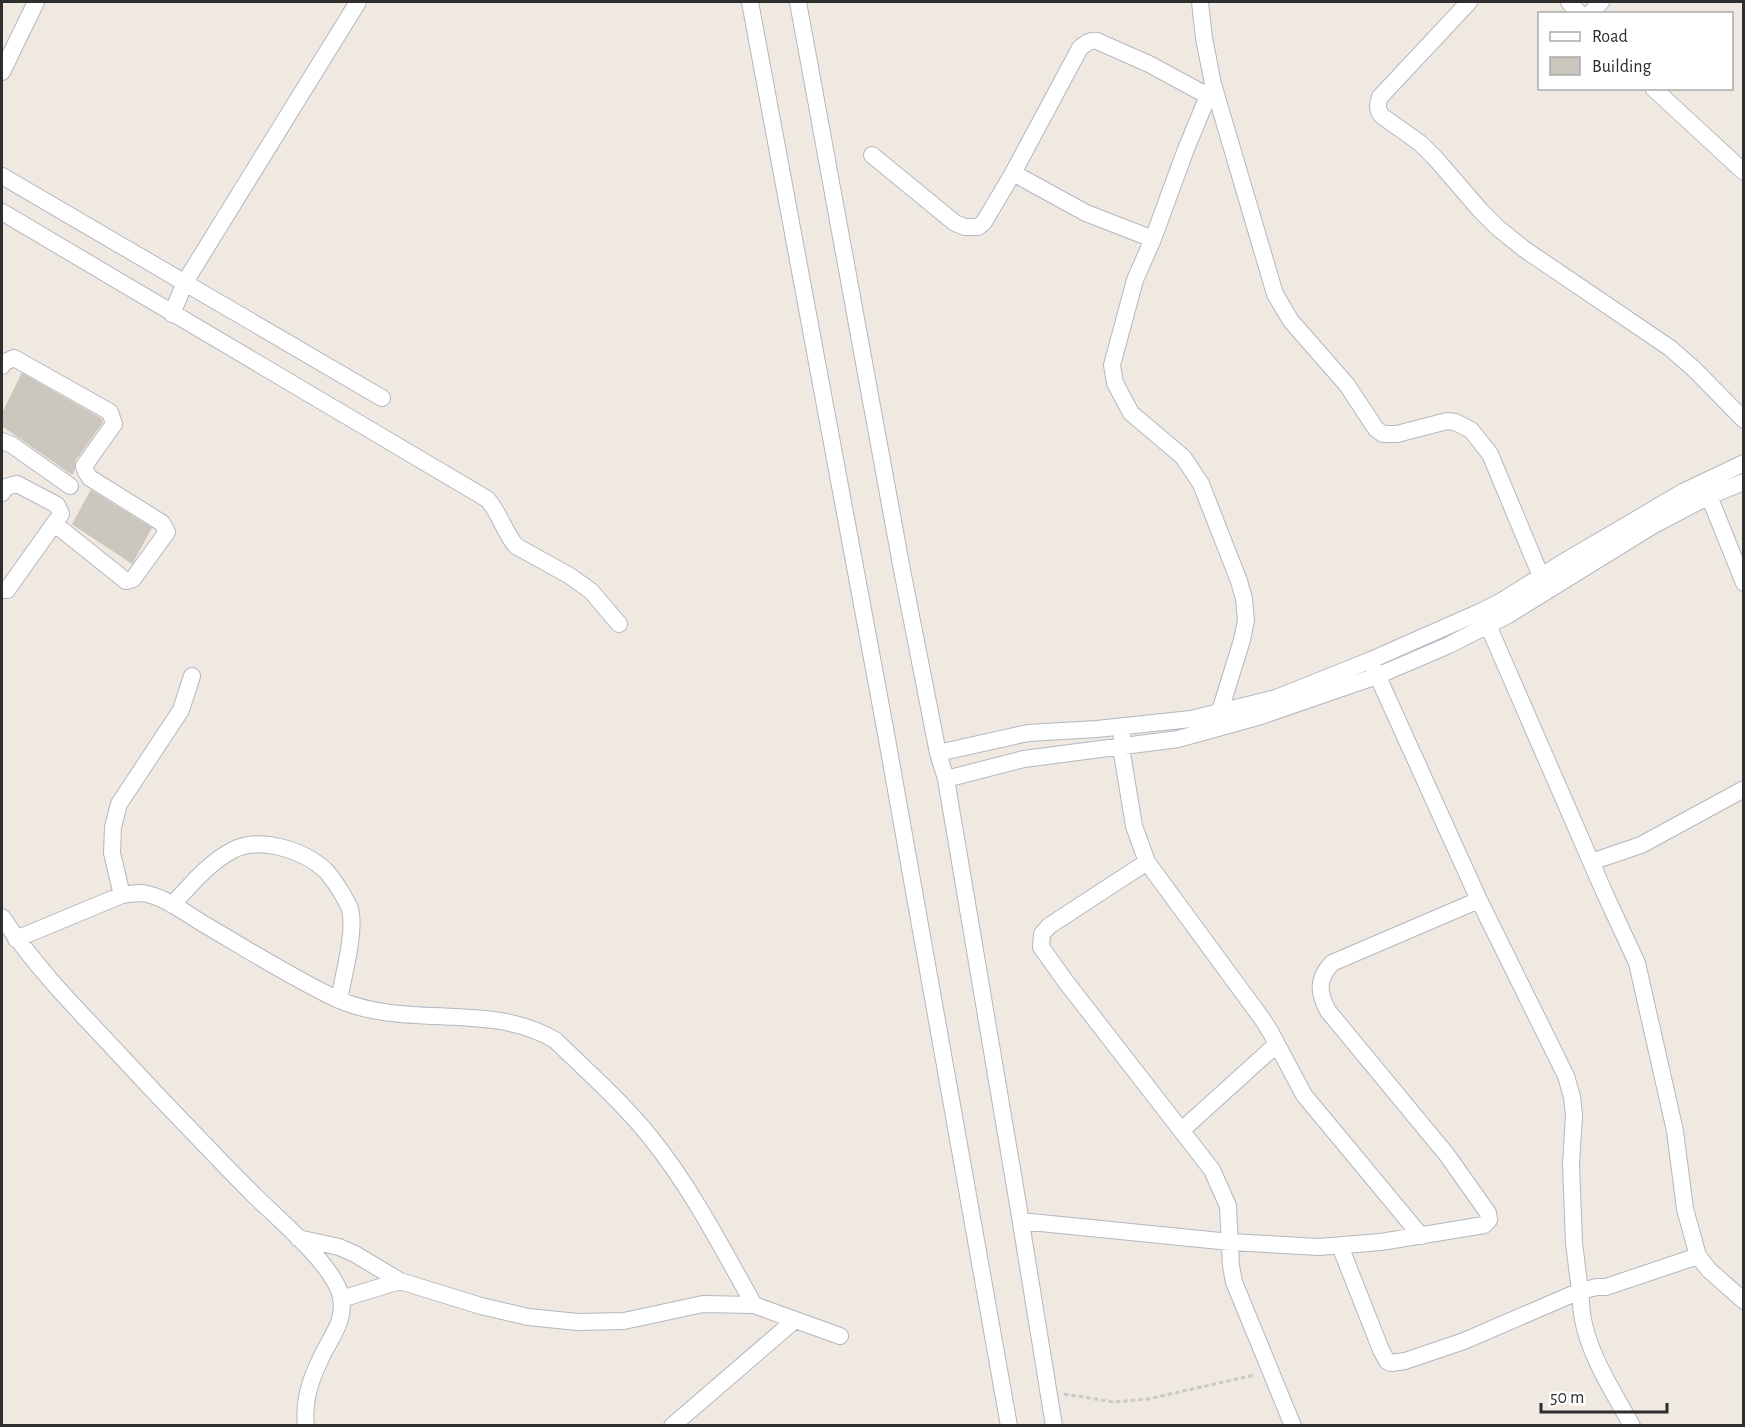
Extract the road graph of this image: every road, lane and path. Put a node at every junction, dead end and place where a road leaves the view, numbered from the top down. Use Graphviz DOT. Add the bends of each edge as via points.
graph roads {
  1 [pos="36,2"];
  2 [pos="358,2"];
  3 [pos="750,2"];
  4 [pos="798,2"];
  5 [pos="1200,2"];
  6 [pos="1469,2"];
  7 [pos="2,72"];
  8 [pos="1211,90"];
  9 [pos="1655,90"];
  10 [pos="872,155"];
  11 [pos="1743,172"];
  12 [pos="1013,173"];
  13 [pos="2,176"];
  14 [pos="2,212"];
  15 [pos="1153,239"];
  16 [pos="185,282"];
  17 [pos="172,314"];
  18 [pos="2,366"];
  19 [pos="382,398"];
  20 [pos="1743,420"];
  21 [pos="2,441"];
  22 [pos="1743,463"];
  23 [pos="86,472"];
  24 [pos="1743,482"];
  25 [pos="70,486"];
  26 [pos="1705,489"];
  27 [pos="2,493"];
  28 [pos="57,505"];
  29 [pos="52,527"];
  30 [pos="1544,583"];
  31 [pos="1743,583"];
  32 [pos="2,590"];
  33 [pos="1485,618"];
  34 [pos="619,624"];
  35 [pos="1371,660"];
  36 [pos="192,676"];
  37 [pos="1377,676"];
  38 [pos="1220,711"];
  39 [pos="1123,726"];
  40 [pos="1028,733"];
  41 [pos="1121,747"];
  42 [pos="938,753"];
  43 [pos="1029,758"];
  44 [pos="946,779"];
  45 [pos="1743,789"];
  46 [pos="1147,862"];
  47 [pos="1591,862"];
  48 [pos="122,895"];
  49 [pos="1479,900"];
  50 [pos="172,905"];
  51 [pos="2,917"];
  52 [pos="16,939"];
  53 [pos="339,1000"];
  54 [pos="1276,1044"];
  55 [pos="1182,1130"];
  56 [pos="1022,1221"];
  57 [pos="1422,1236"];
  58 [pos="298,1238"];
  59 [pos="1230,1242"];
  60 [pos="1340,1246"];
  61 [pos="1698,1256"];
  62 [pos="400,1281"];
  63 [pos="1580,1291"];
  64 [pos="341,1299"];
  65 [pos="1743,1301"];
  66 [pos="754,1305"];
  67 [pos="795,1320"];
  68 [pos="840,1336"];
  69 [pos="1272,1371"];
  70 [pos="1049,1391"];
  71 [pos="306,1425"];
  72 [pos="672,1425"];
  73 [pos="1009,1425"];
  74 [pos="1054,1425"];
  75 [pos="1293,1425"];
  76 [pos="1632,1425"];
  1 -- 7 [label="street"];
  2 -- 16 [label="street"];
  3 -- 73 [label="street"];
  4 -- 42 [label="street"];
  5 -- 8 [label="street"];
  6 -- 20 [label="street" via="1380,97 1378,111 1420,143 1498,228 1670,348"];
  8 -- 12 [label="street" via="1092,40 1080,48"];
  8 -- 15 [label="street"];
  8 -- 30 [label="street" via="1275,294 1291,321 1347,385 1383,434 1447,421 1471,430 1490,453"];
  9 -- 11 [label="street"];
  10 -- 12 [label="street" via="955,223 971,228 984,222"];
  12 -- 15 [label="street" via="1086,213"];
  13 -- 16 [label="street"];
  14 -- 17 [label="street"];
  15 -- 38 [label="street" via="1125,312 1112,374 1131,414 1183,457 1201,484 1239,580 1246,620"];
  16 -- 17 [label="street"];
  16 -- 19 [label="street"];
  17 -- 34 [label="street" via="487,499 516,546 582,584"];
  18 -- 23 [label="street" via="14,358 110,412 114,424 84,466"];
  21 -- 25 [label="street" via="12,444"];
  22 -- 26 [label="street"];
  23 -- 25 [label="street"];
  23 -- 29 [label="street" via="162,523 167,532 132,579 126,581 61,529"];
  24 -- 26 [label="street"];
  25 -- 28 [label="street"];
  26 -- 30 [label="street" via="1652,526"];
  26 -- 31 [label="street"];
  27 -- 28 [label="street" via="6,487 17,484"];
  28 -- 29 [label="street" via="61,514"];
  29 -- 32 [label="street" via="8,590"];
  30 -- 33 [label="street" via="1508,615"];
  33 -- 35 [label="street"];
  33 -- 37 [label="street" via="1449,645"];
  33 -- 47 [label="street"];
  35 -- 37 [label="street"];
  35 -- 38 [label="street" via="1276,698"];
  36 -- 48 [label="street" via="181,710 119,804 112,854"];
  37 -- 41 [label="street" via="1261,716 1178,739"];
  37 -- 49 [label="street"];
  38 -- 39 [label="street"];
  39 -- 40 [label="street"];
  39 -- 41 [label="street"];
  40 -- 42 [label="street"];
  40 -- 43 [label="street"];
  41 -- 43 [label="street"];
  41 -- 46 [label="street" via="1134,826"];
  42 -- 44 [label="street"];
  43 -- 44 [label="street"];
  44 -- 56 [label="street"];
  45 -- 47 [label="street" via="1641,846"];
  46 -- 54 [label="street" via="1263,1020"];
  46 -- 55 [label="street" via="1049,926 1042,934 1041,947"];
  47 -- 61 [label="street" via="1637,963 1675,1131 1685,1209"];
  48 -- 50 [label="street" via="141,893"];
  48 -- 52 [label="street"];
  49 -- 57 [label="street" via="1332,963 1320,982 1321,999 1328,1011 1447,1155 1489,1216 1480,1226"];
  49 -- 63 [label="street" via="1566,1076 1572,1097 1574,1243"];
  50 -- 53 [label="street"];
  50 -- 53 [label="street" via="211,864 234,849 261,844 284,847 304,856 325,870 350,909 351,938"];
  51 -- 52 [label="street"];
  52 -- 58 [label="street" via="181,1121"];
  53 -- 66 [label="street" via="421,1016 507,1022 527,1026 555,1040 625,1107 652,1139 684,1183"];
  54 -- 55 [label="street"];
  54 -- 57 [label="street" via="1304,1095"];
  55 -- 59 [label="street" via="1222,1190 1228,1206"];
  56 -- 59 [label="street"];
  56 -- 70 [label="street"];
  57 -- 60 [label="street"];
  58 -- 62 [label="street" via="339,1246"];
  58 -- 64 [label="street" via="336,1281"];
  59 -- 60 [label="street"];
  59 -- 69 [label="street" via="1234,1282"];
  60 -- 63 [label="street" via="1381,1350 1391,1363 1464,1341"];
  61 -- 63 [label="street" via="1606,1287"];
  61 -- 65 [label="street"];
  62 -- 64 [label="street"];
  62 -- 66 [label="street" via="528,1317 578,1322 624,1321 704,1304"];
  63 -- 76 [label="street" via="1582,1316 1591,1345"];
  64 -- 71 [label="street" via="335,1334 308,1389"];
  66 -- 67 [label="street"];
  67 -- 68 [label="street"];
  67 -- 72 [label="street"];
  69 -- 70 [label="path" via="1148,1399 1114,1402"];
  69 -- 75 [label="street"];
  70 -- 74 [label="street"];
}
